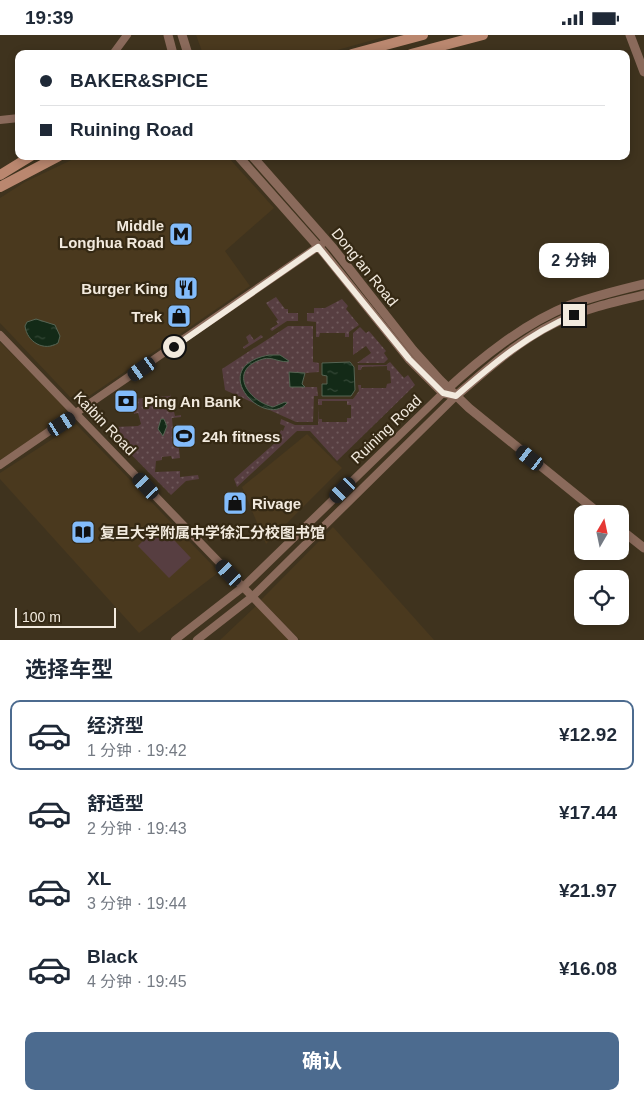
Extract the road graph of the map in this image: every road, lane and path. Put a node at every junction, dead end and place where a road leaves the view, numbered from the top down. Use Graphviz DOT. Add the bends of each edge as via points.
graph roads {
  1 [pos="127,35"];
  2 [pos="168,35"];
  3 [pos="182,35"];
  4 [pos="423,35"];
  5 [pos="483,35"];
  6 [pos="630,35"];
  7 [pos="445,40"];
  8 [pos="116,50"];
  9 [pos="173,50"];
  10 [pos="187,50"];
  11 [pos="367,50"];
  12 [pos="421,50"];
  13 [pos="644,72"];
  14 [pos="15,118"];
  15 [pos="0,120"];
  16 [pos="24,160"];
  17 [pos="51,160"];
  18 [pos="242,160"];
  19 [pos="256,160"];
  20 [pos="0,175"];
  21 [pos="0,187"];
  22 [pos="327,241"];
  23 [pos="318,247"];
  24 [pos="644,284"];
  25 [pos="644,295"];
  26 [pos="0,335"];
  27 [pos="446,390"];
  28 [pos="456,396"];
  29 [pos="78,414"];
  30 [pos="0,465"];
  31 [pos="589,505"];
  32 [pos="629,536"];
  33 [pos="644,548"];
  34 [pos="243,587"];
  35 [pos="252,597"];
  36 [pos="176,640"];
  37 [pos="198,640"];
  38 [pos="294,640"];
  1 -- 8 [label="street"];
  2 -- 9 [label="street"];
  3 -- 10 [label="street"];
  4 -- 11 [label="main road"];
  5 -- 7 [label="main road"];
  6 -- 13 [label="street"];
  7 -- 12 [label="main road"];
  14 -- 15 [label="street"];
  16 -- 20 [label="main road"];
  17 -- 21 [label="main road"];
  18 -- 23 [label="street, Dong'an Road"];
  19 -- 22 [label="street, Dong'an Road"];
  22 -- 23 [label="street"];
  22 -- 27 [label="street, Dong'an Road"];
  23 -- 27 [label="street, Dong'an Road" via="409,359"];
  23 -- 29 [label="street"];
  24 -- 27 [label="street, Ruining Road" via="570,305 534,323 506,341"];
  25 -- 28 [label="street, Ruining Road" via="591,309 538,332 498,360"];
  26 -- 29 [label="street, Kaibin Road"];
  27 -- 28 [label="street, Dong'an Road"];
  27 -- 34 [label="street, Ruining Road"];
  28 -- 31 [label="street, Dong'an Road"];
  28 -- 35 [label="street, Ruining Road"];
  29 -- 30 [label="street"];
  29 -- 34 [label="street, Kaibin Road"];
  32 -- 33 [label="street"];
  34 -- 35 [label="street, Kaibin Road"];
  34 -- 36 [label="street, Ruining Road"];
  35 -- 37 [label="street, Ruining Road"];
  35 -- 38 [label="street, Kaibin Road"];
}
